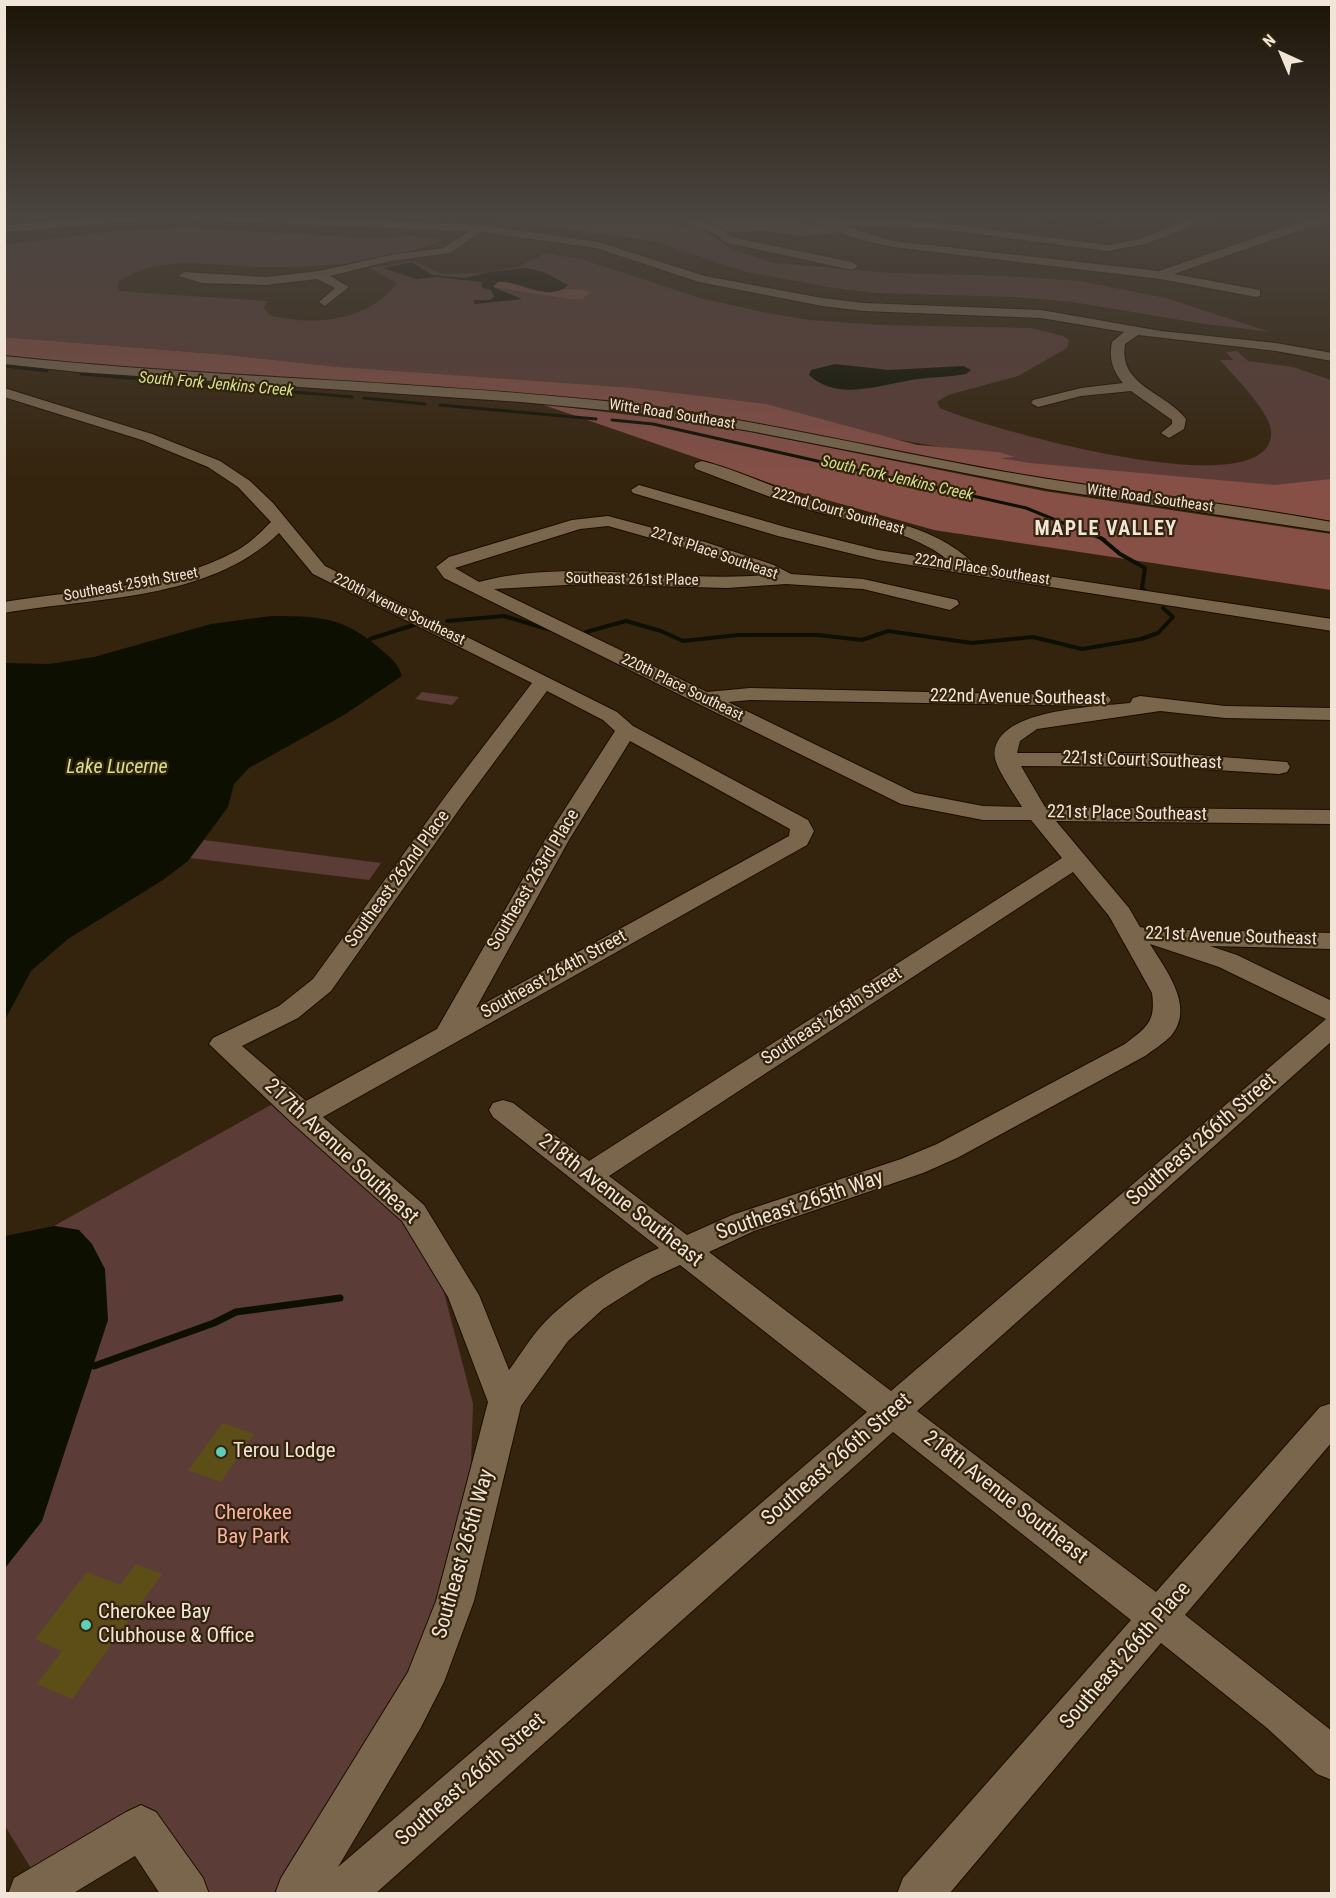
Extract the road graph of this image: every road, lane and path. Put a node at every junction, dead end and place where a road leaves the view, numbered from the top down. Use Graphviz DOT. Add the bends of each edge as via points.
graph roads {
  1 [pos="844,305"];
  2 [pos="1137,330"];
  3 [pos="1332,357"];
  4 [pos="4,360"];
  5 [pos="72,368"];
  6 [pos="39,379"];
  7 [pos="1134,386"];
  8 [pos="4,392"];
  9 [pos="1038,403"];
  10 [pos="1169,433"];
  11 [pos="702,466"];
  12 [pos="639,490"];
  13 [pos="280,523"];
  14 [pos="1332,528"];
  15 [pos="445,567"];
  16 [pos="968,567"];
  17 [pos="787,579"];
  18 [pos="478,588"];
  19 [pos="950,604"];
  20 [pos="4,608"];
  21 [pos="1332,625"];
  22 [pos="544,681"];
  23 [pos="704,699"];
  24 [pos="1158,705"];
  25 [pos="1332,714"];
  26 [pos="626,730"];
  27 [pos="1006,759"];
  28 [pos="1279,767"];
  29 [pos="923,802"];
  30 [pos="1037,813"];
  31 [pos="1332,817"];
  32 [pos="802,831"];
  33 [pos="1076,859"];
  34 [pos="1130,932"];
  35 [pos="1332,941"];
  36 [pos="1332,1012"];
  37 [pos="1332,1026"];
  38 [pos="448,1034"];
  39 [pos="223,1044"];
  40 [pos="503,1110"];
  41 [pos="302,1116"];
  42 [pos="587,1176"];
  43 [pos="683,1249"];
  44 [pos="505,1402"];
  45 [pos="893,1410"];
  46 [pos="1332,1417"];
  47 [pos="1159,1618"];
  48 [pos="1332,1759"];
  49 [pos="30,1893"];
  50 [pos="187,1893"];
  51 [pos="297,1893"];
  52 [pos="341,1893"];
  53 [pos="919,1893"];
  1 -- 2 [label="street" via="1031,313"];
  2 -- 3 [label="street"];
  2 -- 7 [label="street" via="1119,342 1117,349 1120,369"];
  4 -- 5 [label="street, Witte Road Southeast"];
  5 -- 6 [label="street"];
  5 -- 14 [label="street, Witte Road Southeast" via="626,407 1033,482"];
  7 -- 9 [label="street" via="1081,392"];
  7 -- 10 [label="street" via="1179,419 1179,426"];
  8 -- 13 [label="street, 220th Avenue Southeast" via="147,437 214,464 244,484"];
  11 -- 16 [label="street, 222nd Court Southeast" via="804,503 919,536 941,545"];
  12 -- 16 [label="street, 222nd Place Southeast" via="826,543 878,555"];
  13 -- 20 [label="street, Southeast 259th Street" via="241,555 204,571 157,583"];
  13 -- 22 [label="street, 220th Avenue Southeast" via="319,570"];
  15 -- 17 [label="street, 221st Place Southeast" via="598,521 621,523 768,569"];
  15 -- 18 [label="street, 220th Place Southeast" via="450,574"];
  16 -- 21 [label="street, 222nd Place Southeast"];
  17 -- 18 [label="street, Southeast 261st Place" via="508,580"];
  17 -- 19 [label="street, 221st Place Southeast" via="872,586"];
  18 -- 23 [label="street, 220th Place Southeast"];
  22 -- 26 [label="street, 220th Avenue Southeast" via="610,716"];
  22 -- 39 [label="street, Southeast 262nd Place" via="322,985 287,1013"];
  23 -- 24 [label="street, 222nd Avenue Southeast" via="750,694 1114,700"];
  23 -- 29 [label="street, 220th Place Southeast" via="898,795"];
  24 -- 25 [label="street, 222nd Avenue Southeast" via="1225,712"];
  24 -- 27 [label="street" via="1032,723 1009,738"];
  26 -- 32 [label="street, 220th Avenue Southeast" via="793,819"];
  26 -- 38 [label="street, Southeast 263rd Place" via="557,840"];
  27 -- 28 [label="street, 221st Court Southeast" via="1149,760"];
  27 -- 30 [label="street, Southeast 265th Way"];
  29 -- 30 [label="street, 221st Place Southeast" via="963,811"];
  30 -- 31 [label="street, 221st Place Southeast"];
  30 -- 33 [label="street, Southeast 265th Way"];
  32 -- 38 [label="street, Southeast 264th Street" via="799,840"];
  33 -- 34 [label="street, Southeast 265th Way" via="1120,913"];
  33 -- 42 [label="street, Southeast 265th Street"];
  34 -- 35 [label="street, 221st Avenue Southeast" via="1181,938"];
  34 -- 36 [label="street" via="1228,961"];
  34 -- 43 [label="street, Southeast 265th Way" via="1165,993 1165,1019 1161,1030 1150,1040 947,1151 743,1223"];
  37 -- 45 [label="street, Southeast 266th Street"];
  38 -- 41 [label="street, Southeast 264th Street"];
  39 -- 41 [label="street, 217th Avenue Southeast"];
  40 -- 42 [label="street, 218th Avenue Southeast"];
  41 -- 44 [label="street, 217th Avenue Southeast" via="413,1213 463,1295"];
  42 -- 43 [label="street, 218th Avenue Southeast"];
  43 -- 44 [label="street, Southeast 265th Way" via="591,1300 556,1332"];
  43 -- 45 [label="street, 218th Avenue Southeast"];
  44 -- 51 [label="street, Southeast 265th Way" via="468,1556 437,1651 406,1715"];
  45 -- 47 [label="street, 218th Avenue Southeast"];
  45 -- 52 [label="street, Southeast 266th Street"];
  46 -- 47 [label="street, Southeast 266th Place"];
  47 -- 48 [label="street, 218th Avenue Southeast"];
  47 -- 53 [label="street, Southeast 266th Place"];
  49 -- 50 [label="street" via="141,1827"];
}
